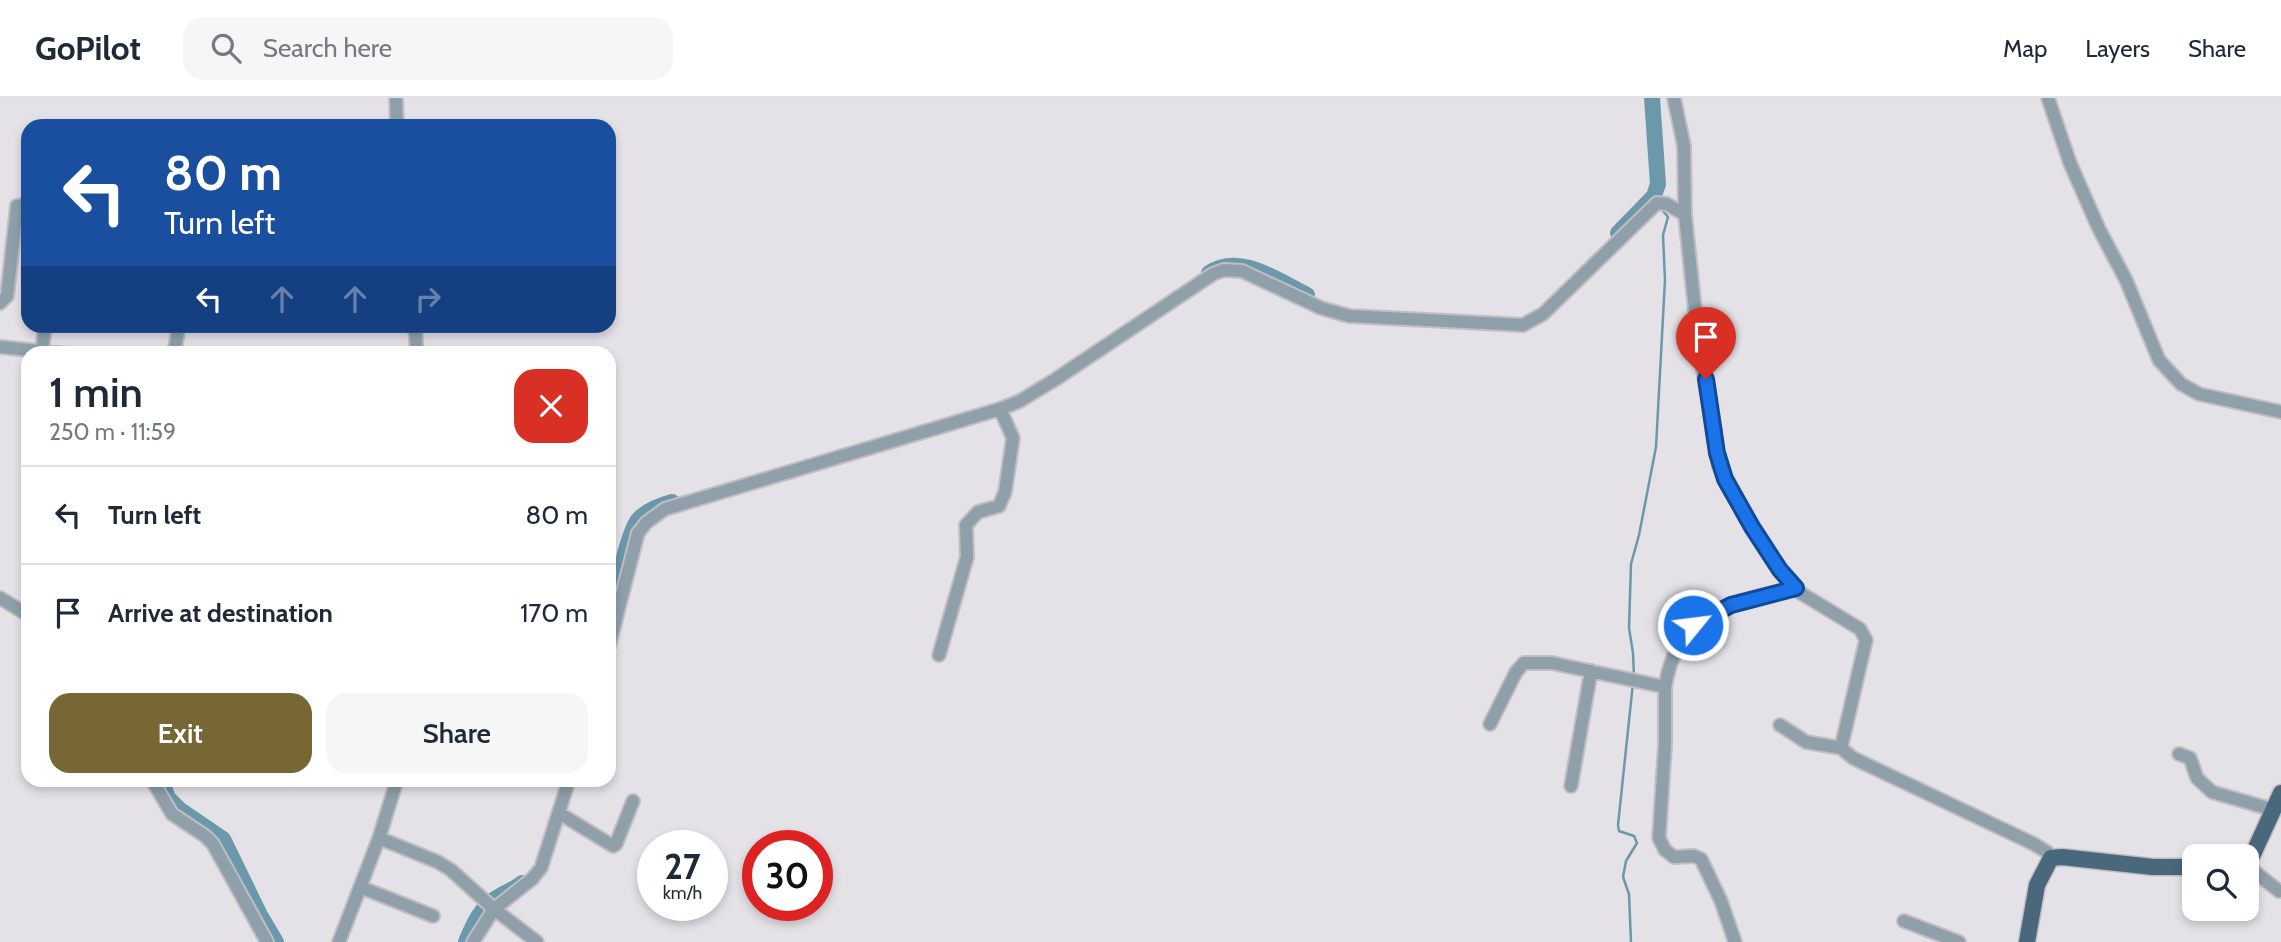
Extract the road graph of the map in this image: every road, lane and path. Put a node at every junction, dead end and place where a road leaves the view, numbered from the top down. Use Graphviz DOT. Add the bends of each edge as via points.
graph roads {
  1 [pos="396,98"];
  2 [pos="1674,98"];
  3 [pos="2048,98"];
  4 [pos="397,119"];
  5 [pos="21,205"];
  6 [pos="1685,215"];
  7 [pos="0,220"];
  8 [pos="14,222"];
  9 [pos="5,263"];
  10 [pos="0,303"];
  11 [pos="0,347"];
  12 [pos="21,349"];
  13 [pos="1000,409"];
  14 [pos="2281,412"];
  15 [pos="1796,588"];
  16 [pos="0,598"];
  17 [pos="21,611"];
  18 [pos="616,619"];
  19 [pos="939,655"];
  20 [pos="1591,671"];
  21 [pos="1665,687"];
  22 [pos="1490,724"];
  23 [pos="1780,726"];
  24 [pos="1841,748"];
  25 [pos="2179,754"];
  26 [pos="1571,786"];
  27 [pos="156,787"];
  28 [pos="395,787"];
  29 [pos="567,787"];
  30 [pos="2281,793"];
  31 [pos="633,801"];
  32 [pos="2274,810"];
  33 [pos="559,813"];
  34 [pos="379,838"];
  35 [pos="2258,844"];
  36 [pos="2050,858"];
  37 [pos="2182,867"];
  38 [pos="2259,875"];
  39 [pos="360,887"];
  40 [pos="2279,891"];
  41 [pos="489,905"];
  42 [pos="433,916"];
  43 [pos="1903,921"];
  44 [pos="267,942"];
  45 [pos="340,942"];
  46 [pos="473,942"];
  47 [pos="537,942"];
  48 [pos="1735,942"];
  49 [pos="1959,942"];
  50 [pos="2027,942"];
  1 -- 4 [label="street"];
  2 -- 6 [label="street" via="1684,146"];
  3 -- 14 [label="street" via="2070,163 2159,360 2199,394"];
  5 -- 8 [label="street"];
  6 -- 13 [label="street" via="1667,204 1657,204 1543,314 1523,325 1349,316 1242,271 1224,270 1056,379"];
  6 -- 15 [label="street" via="1698,338 1719,466 1752,527"];
  7 -- 8 [label="street"];
  8 -- 9 [label="street"];
  9 -- 10 [label="street" via="7,296"];
  11 -- 12 [label="street"];
  13 -- 18 [label="street" via="664,509 638,533"];
  13 -- 19 [label="street" via="1013,438 1005,492 999,506 978,512 965,525 967,556"];
  15 -- 21 [label="street" via="1731,605 1693,625 1679,642"];
  15 -- 24 [label="street" via="1860,629 1866,640"];
  16 -- 17 [label="street"];
  20 -- 21 [label="street"];
  20 -- 22 [label="street" via="1524,663"];
  20 -- 26 [label="street"];
  21 -- 48 [label="street" via="1659,838 1674,857 1701,859"];
  23 -- 24 [label="street" via="1806,742"];
  24 -- 36 [label="street" via="1853,758 2034,844"];
  25 -- 32 [label="street" via="2190,758 2197,778 2213,792"];
  27 -- 44 [label="street" via="172,814 213,844"];
  28 -- 34 [label="street"];
  29 -- 33 [label="street"];
  30 -- 32 [label="main road"];
  31 -- 33 [label="street" via="613,846"];
  32 -- 35 [label="main road"];
  33 -- 41 [label="street" via="537,874"];
  34 -- 39 [label="street"];
  34 -- 41 [label="street" via="438,862"];
  36 -- 37 [label="main road"];
  36 -- 50 [label="main road" via="2037,885"];
  38 -- 40 [label="street"];
  39 -- 42 [label="street"];
  39 -- 45 [label="street"];
  41 -- 46 [label="street"];
  41 -- 47 [label="street"];
  43 -- 49 [label="street"];
}
